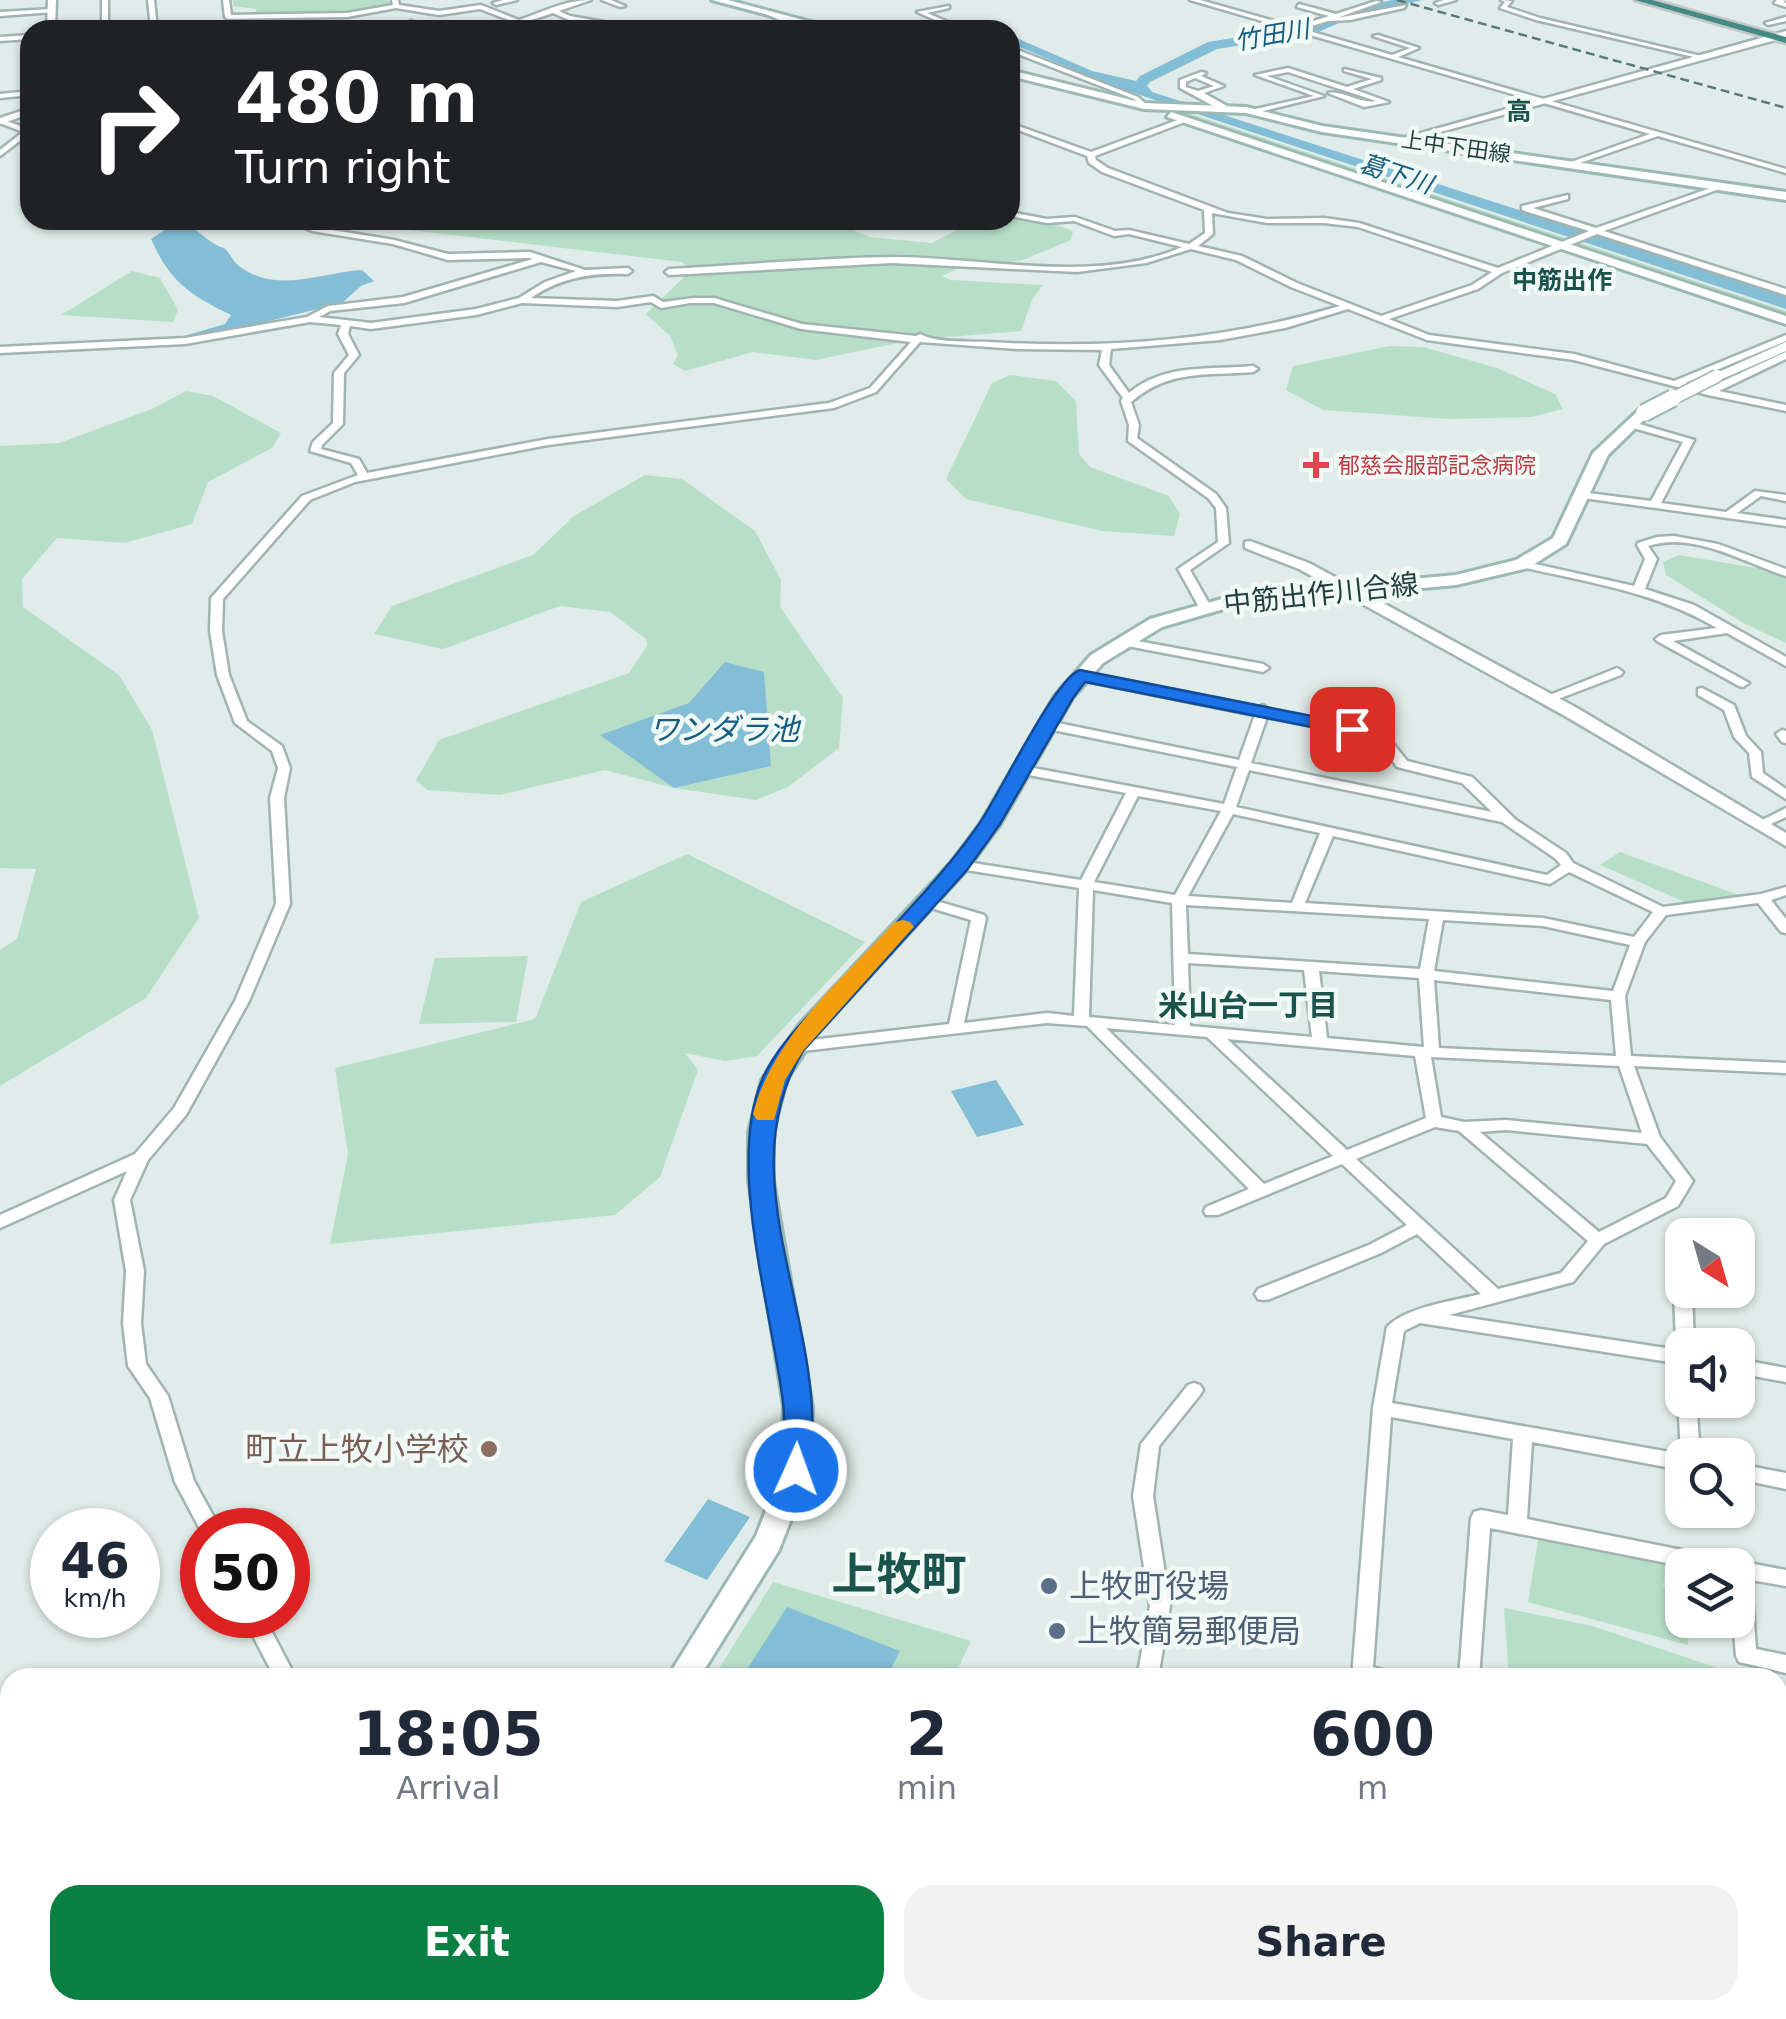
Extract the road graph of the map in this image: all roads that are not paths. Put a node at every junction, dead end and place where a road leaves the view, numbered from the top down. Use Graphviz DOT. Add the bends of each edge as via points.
graph roads {
  1 [pos="226,0"];
  2 [pos="514,0"];
  3 [pos="548,0"];
  4 [pos="588,0"];
  5 [pos="605,0"];
  6 [pos="717,0"];
  7 [pos="925,0"];
  8 [pos="1193,0"];
  9 [pos="1220,0"];
  10 [pos="1350,0"];
  11 [pos="1453,0"];
  12 [pos="1504,0"];
  13 [pos="1640,0"];
  14 [pos="1649,0"];
  15 [pos="1378,2"];
  16 [pos="395,3"];
  17 [pos="496,3"];
  18 [pos="1204,3"];
  19 [pos="1438,3"];
  20 [pos="1366,4"];
  21 [pos="52,6"];
  22 [pos="565,6"];
  23 [pos="622,6"];
  24 [pos="1299,6"];
  25 [pos="1404,6"];
  26 [pos="551,10"];
  27 [pos="449,12"];
  28 [pos="768,13"];
  29 [pos="0,14"];
  30 [pos="1305,19"];
  31 [pos="1786,19"];
  32 [pos="465,20"];
  33 [pos="517,20"];
  34 [pos="523,20"];
  35 [pos="582,20"];
  36 [pos="784,20"];
  37 [pos="796,20"];
  38 [pos="940,20"];
  39 [pos="1330,20"];
  40 [pos="1768,24"];
  41 [pos="1294,30"];
  42 [pos="1376,36"];
  43 [pos="1782,37"];
  44 [pos="1020,53"];
  45 [pos="1698,56"];
  46 [pos="1393,58"];
  47 [pos="1346,70"];
  48 [pos="1020,75"];
  49 [pos="1348,88"];
  50 [pos="1198,93"];
  51 [pos="1326,95"];
  52 [pos="1540,100"];
  53 [pos="1144,106"];
  54 [pos="1224,108"];
  55 [pos="1254,112"];
  56 [pos="1186,120"];
  57 [pos="1020,129"];
  58 [pos="1655,135"];
  59 [pos="20,138"];
  60 [pos="1401,140"];
  61 [pos="0,154"];
  62 [pos="1091,155"];
  63 [pos="1574,164"];
  64 [pos="1786,171"];
  65 [pos="1719,186"];
  66 [pos="1786,196"];
  67 [pos="1565,198"];
  68 [pos="1208,208"];
  69 [pos="1020,216"];
  70 [pos="312,230"];
  71 [pos="1594,231"];
  72 [pos="1566,243"];
  73 [pos="1190,247"];
  74 [pos="540,260"];
  75 [pos="581,270"];
  76 [pos="1499,271"];
  77 [pos="628,272"];
  78 [pos="669,272"];
  79 [pos="1786,292"];
  80 [pos="522,300"];
  81 [pos="1350,306"];
  82 [pos="310,319"];
  83 [pos="1382,319"];
  84 [pos="1786,320"];
  85 [pos="346,324"];
  86 [pos="920,337"];
  87 [pos="1786,338"];
  88 [pos="1107,346"];
  89 [pos="1786,346"];
  90 [pos="0,350"];
  91 [pos="1786,355"];
  92 [pos="1252,369"];
  93 [pos="1675,384"];
  94 [pos="1708,392"];
  95 [pos="1128,398"];
  96 [pos="1786,408"];
  97 [pos="1636,418"];
  98 [pos="364,476"];
  99 [pos="1580,495"];
  100 [pos="1786,498"];
  101 [pos="1655,504"];
  102 [pos="1730,513"];
  103 [pos="1786,523"];
  104 [pos="1250,545"];
  105 [pos="1522,564"];
  106 [pos="1786,573"];
  107 [pos="1343,589"];
  108 [pos="1638,592"];
  109 [pos="1204,607"];
  110 [pos="1725,630"];
  111 [pos="1121,642"];
  112 [pos="1786,662"];
  113 [pos="1263,668"];
  114 [pos="1617,672"];
  115 [pos="1080,676"];
  116 [pos="1743,684"];
  117 [pos="1702,692"];
  118 [pos="1546,698"];
  119 [pos="1264,709"];
  120 [pos="1048,725"];
  121 [pos="1245,764"];
  122 [pos="1022,770"];
  123 [pos="1134,790"];
  124 [pos="1786,796"];
  125 [pos="1229,809"];
  126 [pos="1786,812"];
  127 [pos="1507,819"];
  128 [pos="1760,824"];
  129 [pos="1328,831"];
  130 [pos="1786,840"];
  131 [pos="960,865"];
  132 [pos="1568,866"];
  133 [pos="1086,884"];
  134 [pos="1786,891"];
  135 [pos="1762,898"];
  136 [pos="1180,900"];
  137 [pos="926,902"];
  138 [pos="1296,907"];
  139 [pos="1661,911"];
  140 [pos="1436,916"];
  141 [pos="1786,930"];
  142 [pos="1638,942"];
  143 [pos="1181,958"];
  144 [pos="1311,966"];
  145 [pos="1426,974"];
  146 [pos="1618,996"];
  147 [pos="1086,1022"];
  148 [pos="956,1027"];
  149 [pos="1183,1030"];
  150 [pos="1211,1033"];
  151 [pos="1320,1043"];
  152 [pos="794,1046"];
  153 [pos="1427,1052"];
  154 [pos="1624,1060"];
  155 [pos="1786,1068"];
  156 [pos="1434,1121"];
  157 [pos="1464,1127"];
  158 [pos="1652,1138"];
  159 [pos="141,1158"];
  160 [pos="1347,1159"];
  161 [pos="1261,1191"];
  162 [pos="1212,1210"];
  163 [pos="0,1222"];
  164 [pos="1419,1226"];
  165 [pos="1598,1240"];
  166 [pos="1264,1294"];
  167 [pos="1495,1297"];
  168 [pos="1417,1317"];
  169 [pos="1665,1354"];
  170 [pos="1755,1369"];
  171 [pos="1786,1374"];
  172 [pos="1194,1390"];
  173 [pos="1382,1408"];
  174 [pos="1524,1434"];
  175 [pos="1665,1459"];
  176 [pos="1755,1475"];
  177 [pos="1786,1481"];
  178 [pos="200,1508"];
  179 [pos="1517,1525"];
  180 [pos="1665,1554"];
  181 [pos="1755,1572"];
  182 [pos="1786,1578"];
  183 [pos="264,1638"];
  184 [pos="1745,1638"];
  185 [pos="1786,1664"];
  186 [pos="281,1668"];
  187 [pos="688,1668"];
  188 [pos="1149,1668"];
  189 [pos="1369,1668"];
  190 [pos="1470,1668"];
  1 -- 16 [label="street" via="228,18 347,15"];
  2 -- 17 [label="street"];
  3 -- 22 [label="street"];
  4 -- 22 [label="street"];
  5 -- 23 [label="street"];
  6 -- 28 [label="main road"];
  7 -- 38 [label="street" via="948,7 920,12"];
  8 -- 18 [label="street"];
  9 -- 18 [label="street"];
  10 -- 20 [label="street"];
  11 -- 19 [label="street"];
  12 -- 45 [label="street" via="1510,2 1502,7 1538,20"];
  13 -- 43 [label="highway"];
  14 -- 43 [label="highway"];
  15 -- 20 [label="street"];
  16 -- 27 [label="street"];
  18 -- 41 [label="street"];
  20 -- 39 [label="street"];
  21 -- 29 [label="street"];
  22 -- 26 [label="street"];
  24 -- 39 [label="street"];
  25 -- 39 [label="street"];
  26 -- 34 [label="street"];
  26 -- 35 [label="street"];
  27 -- 32 [label="street"];
  27 -- 33 [label="street" via="481,7"];
  28 -- 36 [label="street"];
  28 -- 37 [label="main road"];
  30 -- 39 [label="street"];
  31 -- 40 [label="street"];
  39 -- 41 [label="street"];
  41 -- 46 [label="street"];
  42 -- 46 [label="street" via="1416,48"];
  43 -- 45 [label="street"];
  44 -- 53 [label="street"];
  45 -- 52 [label="street"];
  46 -- 52 [label="street"];
  47 -- 49 [label="street" via="1380,80"];
  48 -- 53 [label="main road, 上中下田線"];
  49 -- 51 [label="street"];
  49 -- 51 [label="street" via="1385,102"];
  49 -- 51 [label="street" via="1288,70 1258,75"];
  50 -- 50 [label="street" via="1182,81 1199,74 1221,86"];
  50 -- 54 [label="street"];
  51 -- 55 [label="street"];
  52 -- 58 [label="street"];
  52 -- 60 [label="street"];
  53 -- 54 [label="main road, 上中下田線"];
  53 -- 56 [label="main road"];
  54 -- 55 [label="main road, 上中下田線"];
  55 -- 60 [label="main road, 上中下田線"];
  56 -- 62 [label="street"];
  56 -- 72 [label="main road"];
  57 -- 62 [label="street"];
  58 -- 63 [label="street"];
  58 -- 64 [label="street"];
  59 -- 61 [label="street"];
  60 -- 63 [label="main road, 上中下田線"];
  62 -- 68 [label="street" via="1105,170"];
  63 -- 65 [label="main road, 上中下田線"];
  65 -- 66 [label="main road, 上中下田線"];
  65 -- 71 [label="street"];
  67 -- 71 [label="street" via="1525,208"];
  68 -- 73 [label="street" via="1209,234"];
  68 -- 76 [label="street" via="1266,221 1357,224"];
  69 -- 73 [label="street" via="1076,219 1114,234"];
  70 -- 74 [label="street" via="448,257 530,254"];
  71 -- 72 [label="street"];
  71 -- 79 [label="street"];
  72 -- 76 [label="street"];
  72 -- 84 [label="main road"];
  73 -- 78 [label="street" via="1077,269 882,260"];
  73 -- 81 [label="street" via="1239,258"];
  74 -- 75 [label="street"];
  74 -- 82 [label="street" via="404,300 328,309"];
  75 -- 77 [label="street"];
  75 -- 80 [label="street"];
  76 -- 83 [label="street" via="1475,288"];
  80 -- 85 [label="street" via="476,312"];
  80 -- 86 [label="street" via="700,300 802,328"];
  81 -- 83 [label="street"];
  81 -- 88 [label="street" via="1260,332"];
  82 -- 85 [label="street"];
  82 -- 90 [label="street" via="185,340"];
  83 -- 93 [label="street" via="1427,337 1574,357"];
  85 -- 98 [label="street" via="342,334 354,355 339,373 338,424 315,451 355,461"];
  86 -- 88 [label="street" via="983,346"];
  86 -- 98 [label="street" via="883,382 831,406 548,442"];
  87 -- 93 [label="street"];
  88 -- 95 [label="street" via="1104,365"];
  89 -- 97 [label="main road, 中筋出作川合線, bridge"];
  91 -- 94 [label="street"];
  92 -- 95 [label="street" via="1169,372"];
  93 -- 94 [label="street"];
  94 -- 96 [label="street"];
  95 -- 109 [label="street" via="1132,439 1221,508 1224,543 1184,570"];
  97 -- 99 [label="main road, 中筋出作川合線" via="1601,452"];
  97 -- 101 [label="street" via="1689,440"];
  98 -- 159 [label="street" via="306,498 218,598 223,674 241,723 278,749 284,768 277,798 283,904 242,1001 180,1111"];
  99 -- 101 [label="street"];
  99 -- 105 [label="main road, 中筋出作川合線" via="1560,540"];
  100 -- 102 [label="street" via="1759,493"];
  101 -- 102 [label="street"];
  102 -- 103 [label="street"];
  104 -- 107 [label="street"];
  105 -- 107 [label="main road, 中筋出作川合線" via="1456,580"];
  105 -- 108 [label="street"];
  106 -- 108 [label="street" via="1700,542 1652,539 1642,545 1651,559"];
  107 -- 109 [label="main road, 中筋出作川合線"];
  107 -- 118 [label="street"];
  108 -- 110 [label="street" via="1690,607"];
  109 -- 111 [label="main road, 中筋出作川合線"];
  110 -- 112 [label="street"];
  110 -- 116 [label="street" via="1661,639"];
  111 -- 113 [label="street"];
  111 -- 115 [label="main road, 中筋出作川合線"];
  114 -- 118 [label="street"];
  115 -- 119 [label="street"];
  115 -- 120 [label="main road, 中筋出作川合線"];
  117 -- 124 [label="street" via="1730,708 1740,738 1755,752 1757,774"];
  118 -- 128 [label="street"];
  119 -- 121 [label="street"];
  119 -- 127 [label="street" via="1381,736 1402,764 1468,780"];
  120 -- 121 [label="street"];
  120 -- 122 [label="main road, 中筋出作川合線"];
  121 -- 125 [label="street"];
  121 -- 127 [label="street"];
  122 -- 123 [label="street"];
  122 -- 131 [label="main road, 中筋出作川合線"];
  123 -- 125 [label="street"];
  123 -- 133 [label="street"];
  125 -- 129 [label="street"];
  125 -- 136 [label="street"];
  126 -- 128 [label="street"];
  127 -- 132 [label="street"];
  128 -- 130 [label="street"];
  129 -- 132 [label="street" via="1550,880"];
  129 -- 138 [label="street"];
  131 -- 133 [label="street"];
  131 -- 137 [label="main road, 中筋出作川合線"];
  132 -- 139 [label="street"];
  133 -- 136 [label="street"];
  133 -- 147 [label="street"];
  134 -- 135 [label="street"];
  135 -- 139 [label="street"];
  135 -- 141 [label="street"];
  136 -- 138 [label="street"];
  136 -- 143 [label="street"];
  137 -- 148 [label="street" via="979,918"];
  137 -- 152 [label="main road, 中筋出作川合線"];
  138 -- 140 [label="street"];
  139 -- 142 [label="street"];
  140 -- 142 [label="street" via="1543,922"];
  140 -- 145 [label="street"];
  142 -- 146 [label="street"];
  143 -- 144 [label="street"];
  143 -- 149 [label="street"];
  144 -- 145 [label="street"];
  144 -- 151 [label="street"];
  145 -- 146 [label="street"];
  145 -- 153 [label="street"];
  146 -- 154 [label="street"];
  147 -- 148 [label="street" via="1047,1018"];
  147 -- 149 [label="street"];
  147 -- 161 [label="street"];
  148 -- 152 [label="street"];
  149 -- 150 [label="street"];
  150 -- 151 [label="street"];
  150 -- 160 [label="street"];
  151 -- 153 [label="street"];
  152 -- 187 [label="main road, 中筋出作川合線" via="769,1098 761,1181 798,1407 796,1470 770,1541"];
  153 -- 154 [label="street"];
  153 -- 156 [label="street"];
  154 -- 155 [label="street"];
  154 -- 158 [label="street"];
  156 -- 157 [label="street"];
  156 -- 160 [label="street"];
  157 -- 158 [label="street"];
  157 -- 165 [label="street"];
  158 -- 165 [label="street" via="1684,1181 1672,1202"];
  159 -- 163 [label="street"];
  159 -- 178 [label="street" via="122,1200 135,1271 137,1366 160,1396"];
  160 -- 161 [label="street"];
  160 -- 164 [label="street"];
  161 -- 162 [label="street"];
  164 -- 166 [label="street"];
  164 -- 167 [label="street"];
  165 -- 167 [label="street" via="1567,1278"];
  167 -- 168 [label="street"];
  168 -- 169 [label="street"];
  168 -- 173 [label="street" via="1396,1327"];
  170 -- 171 [label="street"];
  172 -- 188 [label="street" via="1150,1444 1142,1496 1160,1606"];
  173 -- 174 [label="street"];
  173 -- 189 [label="street"];
  174 -- 175 [label="street"];
  174 -- 179 [label="street"];
  176 -- 177 [label="street"];
  179 -- 180 [label="street"];
  179 -- 190 [label="street" via="1481,1518"];
  181 -- 182 [label="street"];
  183 -- 186 [label="street"];
  184 -- 185 [label="street" via="1746,1656"];
}
